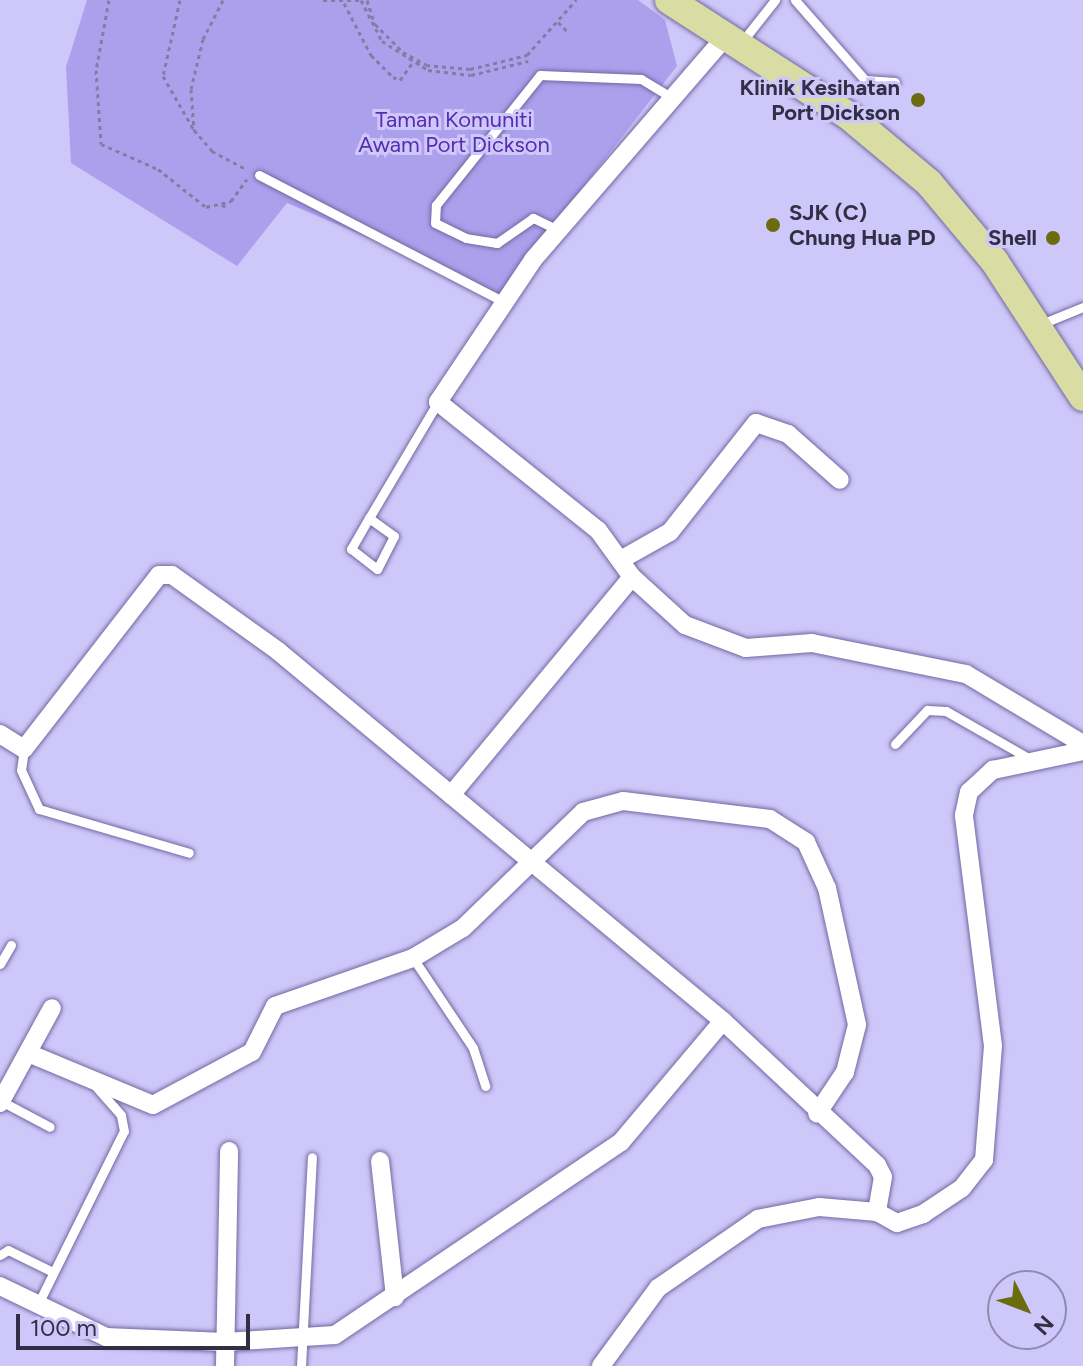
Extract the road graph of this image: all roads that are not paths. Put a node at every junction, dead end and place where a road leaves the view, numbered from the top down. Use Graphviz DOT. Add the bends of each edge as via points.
graph roads {
  1 [pos="669,0"];
  2 [pos="775,0"];
  3 [pos="795,0"];
  4 [pos="734,39"];
  5 [pos="895,82"];
  6 [pos="673,98"];
  7 [pos="259,175"];
  8 [pos="558,230"];
  9 [pos="502,301"];
  10 [pos="1083,307"];
  11 [pos="1039,325"];
  12 [pos="1083,397"];
  13 [pos="438,402"];
  14 [pos="840,480"];
  15 [pos="369,518"];
  16 [pos="624,558"];
  17 [pos="632,577"];
  18 [pos="0,734"];
  19 [pos="895,744"];
  20 [pos="1083,744"];
  21 [pos="24,749"];
  22 [pos="1083,751"];
  23 [pos="1035,761"];
  24 [pos="451,795"];
  25 [pos="189,853"];
  26 [pos="526,862"];
  27 [pos="11,945"];
  28 [pos="413,958"];
  29 [pos="0,964"];
  30 [pos="52,1008"];
  31 [pos="723,1021"];
  32 [pos="28,1053"];
  33 [pos="90,1079"];
  34 [pos="485,1086"];
  35 [pos="1,1102"];
  36 [pos="817,1114"];
  37 [pos="50,1127"];
  38 [pos="229,1151"];
  39 [pos="312,1157"];
  40 [pos="380,1161"];
  41 [pos="877,1212"];
  42 [pos="0,1255"];
  43 [pos="53,1272"];
  44 [pos="0,1286"];
  45 [pos="395,1297"];
  46 [pos="37,1306"];
  47 [pos="302,1340"];
  48 [pos="225,1342"];
  49 [pos="225,1366"];
  50 [pos="301,1366"];
  51 [pos="601,1366"];
  1 -- 4 [label="main road"];
  2 -- 4 [label="lane"];
  3 -- 5 [label="lane" via="865,80"];
  4 -- 6 [label="street"];
  4 -- 11 [label="main road" via="849,116 929,183"];
  6 -- 8 [label="street"];
  6 -- 8 [label="lane" via="641,79 540,75 436,205 435,223 466,238 497,243 533,218"];
  7 -- 9 [label="lane"];
  8 -- 9 [label="street"];
  9 -- 13 [label="street"];
  10 -- 11 [label="lane"];
  11 -- 12 [label="main road"];
  13 -- 15 [label="lane"];
  13 -- 16 [label="street"];
  14 -- 16 [label="street" via="788,434 756,423 670,532"];
  15 -- 15 [label="lane" via="394,536 377,569 351,549"];
  16 -- 17 [label="street"];
  17 -- 20 [label="street" via="685,625 726,641 778,649 812,643 966,674"];
  17 -- 24 [label="street"];
  18 -- 21 [label="street"];
  19 -- 23 [label="lane" via="927,710 946,711"];
  21 -- 24 [label="street" via="165,572 278,651"];
  21 -- 25 [label="lane" via="21,770 39,809"];
  22 -- 23 [label="street"];
  23 -- 41 [label="street" via="986,775 969,792 964,815 993,1046 984,1160 962,1188 923,1214 897,1223"];
  24 -- 26 [label="street"];
  26 -- 28 [label="street" via="463,928"];
  26 -- 31 [label="street"];
  26 -- 36 [label="street" via="583,812 623,801 770,819 806,842 827,888 857,1025 845,1072"];
  27 -- 29 [label="lane"];
  28 -- 33 [label="street" via="275,1006 252,1052 153,1105"];
  28 -- 34 [label="lane" via="473,1048"];
  30 -- 32 [label="street"];
  31 -- 36 [label="street"];
  31 -- 45 [label="street" via="621,1142"];
  32 -- 33 [label="street"];
  32 -- 35 [label="street"];
  33 -- 43 [label="lane" via="121,1115 124,1131"];
  35 -- 37 [label="lane"];
  36 -- 41 [label="street" via="877,1165 883,1177"];
  38 -- 48 [label="street"];
  39 -- 47 [label="lane"];
  40 -- 45 [label="street"];
  41 -- 51 [label="street" via="819,1207 758,1219 658,1288"];
  42 -- 43 [label="lane" via="8,1250"];
  43 -- 46 [label="lane"];
  44 -- 46 [label="street"];
  45 -- 47 [label="street" via="335,1335"];
  46 -- 48 [label="street" via="106,1337"];
  47 -- 48 [label="street"];
  47 -- 50 [label="lane"];
  48 -- 49 [label="street"];
}
